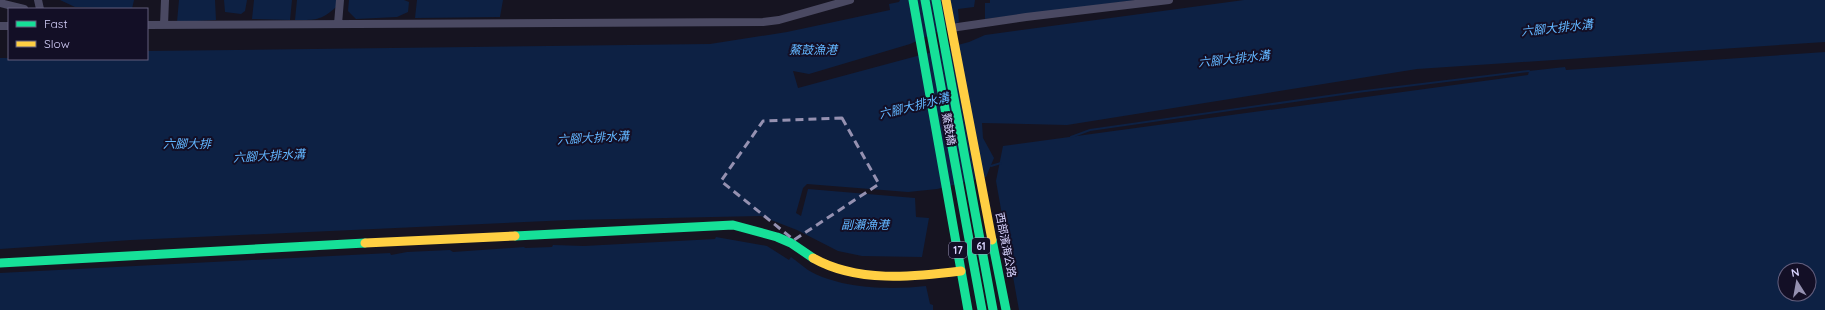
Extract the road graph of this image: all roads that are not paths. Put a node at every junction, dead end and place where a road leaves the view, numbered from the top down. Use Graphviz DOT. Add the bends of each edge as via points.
graph roads {
  1 [pos="165,0"];
  2 [pos="340,0"];
  3 [pos="850,0"];
  4 [pos="913,0"];
  5 [pos="925,0"];
  6 [pos="936,0"];
  7 [pos="946,0"];
  8 [pos="1169,0"];
  9 [pos="0,3"];
  10 [pos="20,8"];
  11 [pos="338,24"];
  12 [pos="148,25"];
  13 [pos="164,25"];
  14 [pos="951,28"];
  15 [pos="982,185"];
  16 [pos="0,263"];
  17 [pos="961,271"];
  18 [pos="968,310"];
  19 [pos="982,310"];
  20 [pos="993,310"];
  21 [pos="1006,310"];
  1 -- 13 [label="street"];
  2 -- 11 [label="street"];
  3 -- 11 [label="street" via="763,22"];
  4 -- 17 [label="main road, 鰲鼓橋 / 17"];
  5 -- 19 [label="main road, 鰲鼓橋 / 61"];
  6 -- 20 [label="main road, 鰲鼓橋 / 61"];
  7 -- 14 [label="main road, 鰲鼓橋"];
  8 -- 14 [label="street" via="1026,16"];
  9 -- 10 [label="street"];
  11 -- 13 [label="street"];
  12 -- 13 [label="street"];
  14 -- 15 [label="main road, 鰲鼓橋"];
  15 -- 21 [label="main road, 西部濱海公路"];
  16 -- 17 [label="main road" via="733,225 760,230 790,242 820,262 861,274 897,277"];
  17 -- 18 [label="main road, 17"];
}
